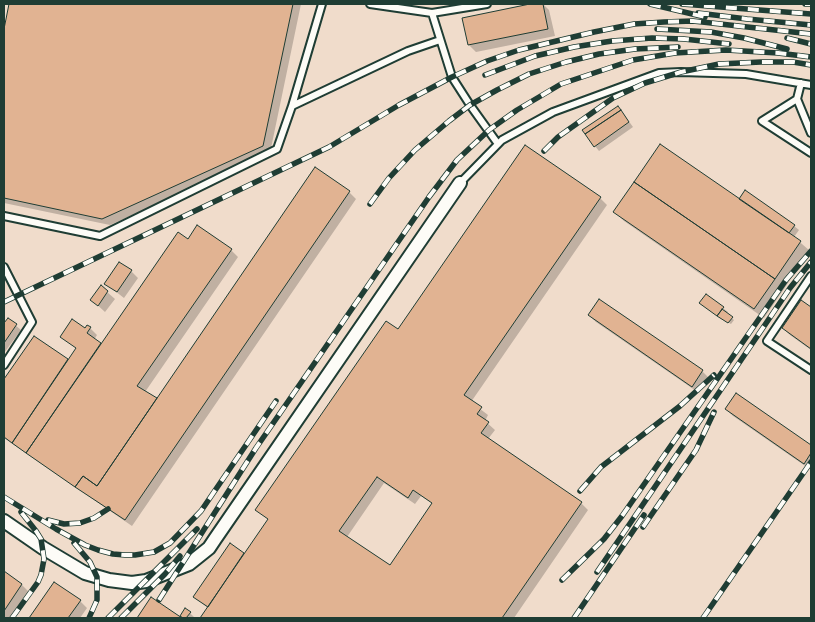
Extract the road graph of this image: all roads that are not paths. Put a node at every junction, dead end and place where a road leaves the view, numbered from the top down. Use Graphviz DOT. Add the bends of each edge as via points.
graph roads {
  1 [pos="322,4"];
  2 [pos="370,4"];
  3 [pos="487,4"];
  4 [pos="432,13"];
  5 [pos="440,40"];
  6 [pos="801,83"];
  7 [pos="811,85"];
  8 [pos="797,99"];
  9 [pos="292,106"];
  10 [pos="811,133"];
  11 [pos="498,144"];
  12 [pos="811,153"];
  13 [pos="460,183"];
  14 [pos="4,216"];
  15 [pos="4,267"];
  16 [pos="811,276"];
  17 [pos="4,365"];
  18 [pos="811,370"];
  19 [pos="4,521"];
  1 -- 9 [label="lane"];
  2 -- 4 [label="lane"];
  3 -- 4 [label="lane"];
  4 -- 5 [label="lane"];
  5 -- 9 [label="lane" via="408,51"];
  5 -- 11 [label="lane" via="452,77"];
  6 -- 7 [label="lane"];
  6 -- 8 [label="lane"];
  6 -- 11 [label="lane" via="746,74 659,73 554,112"];
  8 -- 10 [label="lane"];
  8 -- 12 [label="lane" via="762,121"];
  9 -- 14 [label="lane" via="277,149 100,236"];
  11 -- 13 [label="lane"];
  13 -- 19 [label="street" via="215,539 189,564 146,581 109,580 85,572"];
  15 -- 17 [label="lane" via="32,322"];
  16 -- 18 [label="lane" via="766,341"];
}
